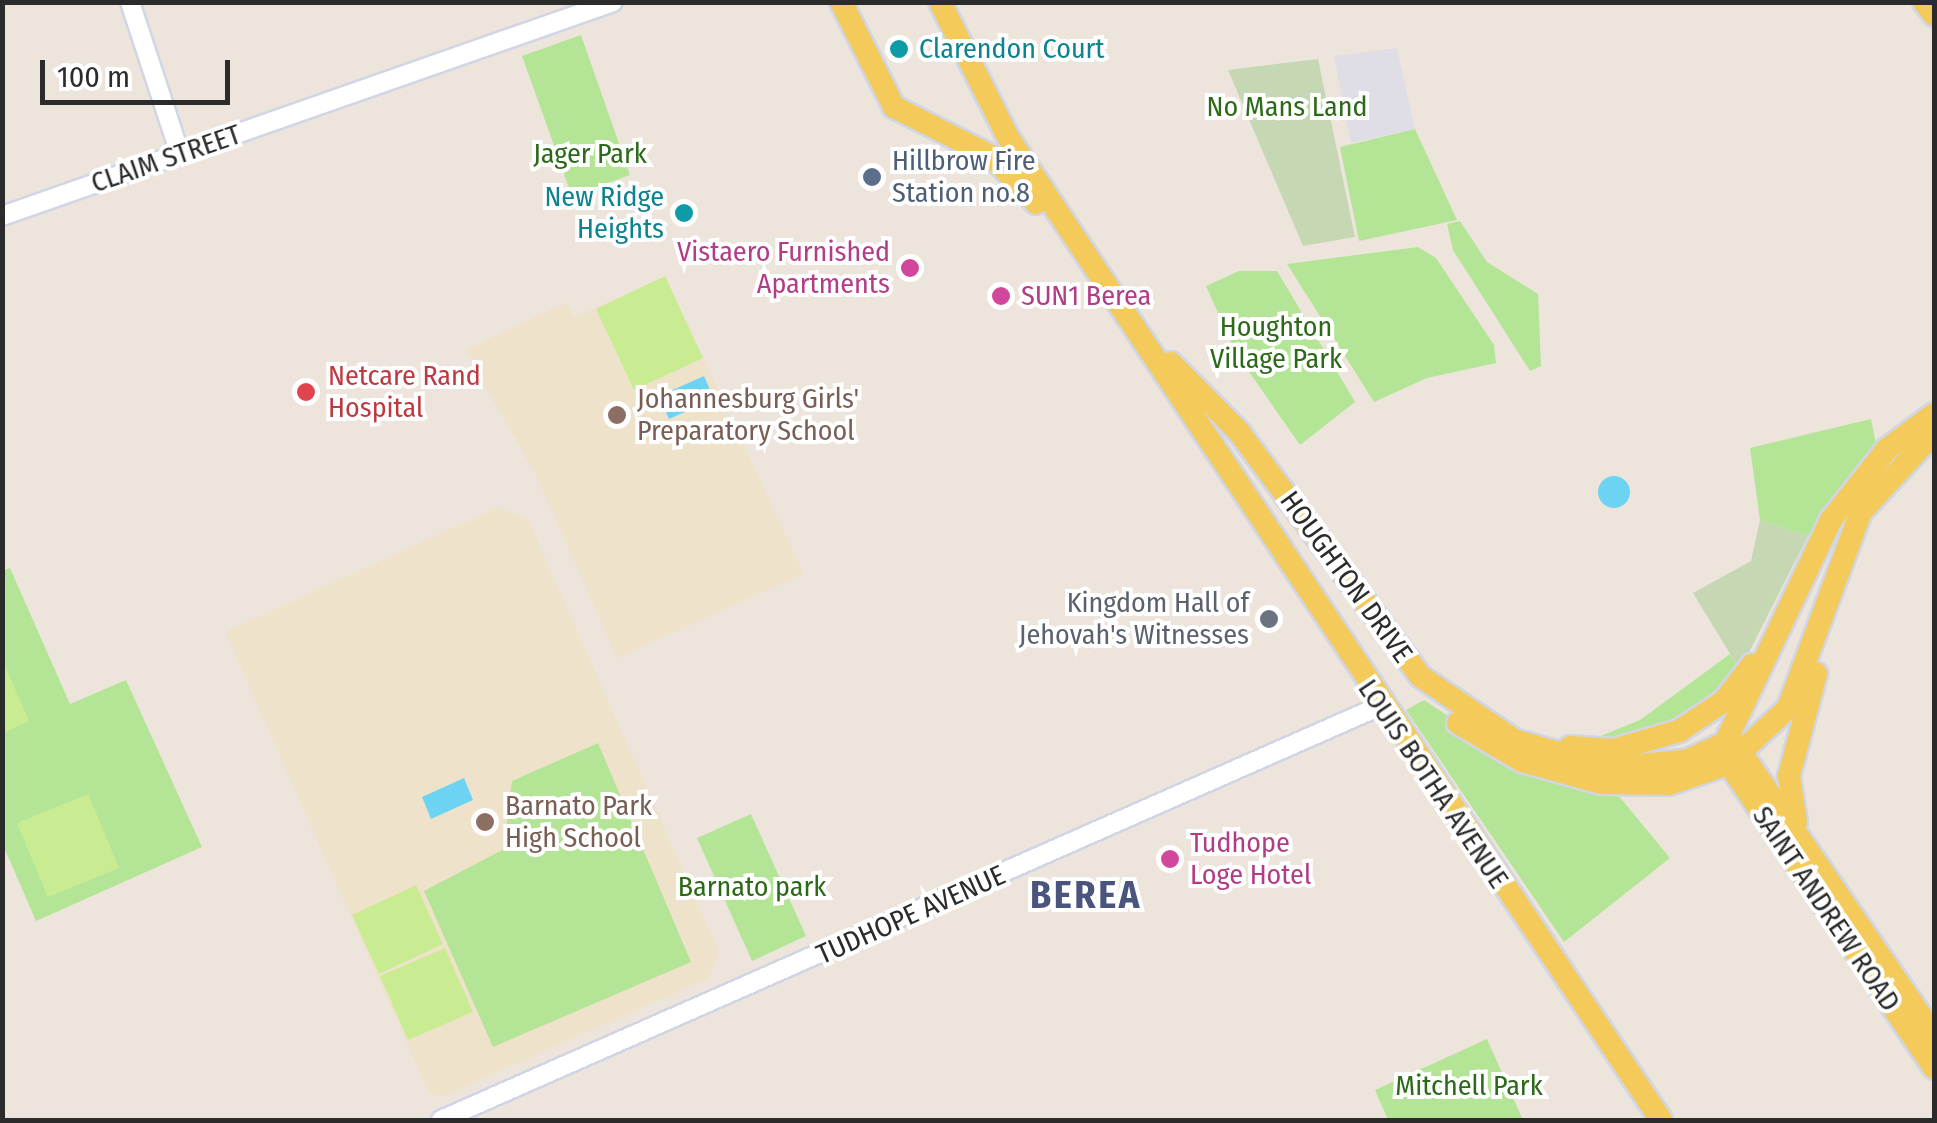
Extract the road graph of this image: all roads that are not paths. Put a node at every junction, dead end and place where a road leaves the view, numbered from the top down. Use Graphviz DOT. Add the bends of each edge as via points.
graph roads {
  1 [pos="130,2"];
  2 [pos="613,2"];
  3 [pos="842,2"];
  4 [pos="940,2"];
  5 [pos="1924,2"];
  6 [pos="1934,15"];
  7 [pos="180,154"];
  8 [pos="2,216"];
  9 [pos="1143,336"];
  10 [pos="1934,414"];
  11 [pos="1197,432"];
  12 [pos="1934,433"];
  13 [pos="1854,530"];
  14 [pos="1820,542"];
  15 [pos="1843,564"];
  16 [pos="1802,577"];
  17 [pos="1380,706"];
  18 [pos="1489,726"];
  19 [pos="1730,751"];
  20 [pos="1813,856"];
  21 [pos="1934,1035"];
  22 [pos="1934,1068"];
  23 [pos="441,1120"];
  24 [pos="1661,1120"];
  1 -- 7 [label="street"];
  2 -- 7 [label="street, CLAIM STREET"];
  3 -- 11 [label="main road, LOUIS BOTHA AVENUE" via="894,106 1022,183"];
  4 -- 9 [label="main road, LOUIS BOTHA AVENUE" via="984,96"];
  5 -- 6 [label="main road"];
  7 -- 8 [label="street, CLAIM STREET"];
  9 -- 11 [label="main road, LOUIS BOTHA AVENUE"];
  9 -- 18 [label="main road, HOUGHTON DRIVE" via="1239,432 1395,652"];
  10 -- 14 [label="main road" via="1868,470"];
  11 -- 17 [label="main road, LOUIS BOTHA AVENUE"];
  11 -- 19 [label="main road, HOUGHTON DRIVE" via="1258,469 1396,667 1476,736 1522,761 1602,784 1668,784"];
  12 -- 13 [label="main road, HOUGHTON DRIVE" via="1881,482"];
  13 -- 14 [label="main road"];
  13 -- 15 [label="main road, HOUGHTON DRIVE"];
  14 -- 16 [label="main road"];
  15 -- 19 [label="main road, HOUGHTON DRIVE" via="1794,699"];
  15 -- 20 [label="main road" via="1789,776"];
  16 -- 18 [label="main road" via="1740,684 1679,732 1594,750"];
  16 -- 19 [label="main road"];
  17 -- 23 [label="street, TUDHOPE AVENUE"];
  17 -- 24 [label="main road, LOUIS BOTHA AVENUE"];
  18 -- 19 [label="main road, HOUGHTON DRIVE" via="1548,754 1611,768"];
  19 -- 20 [label="main road, SAINT ANDREW ROAD"];
  19 -- 22 [label="main road, SAINT ANDREW ROAD"];
  20 -- 21 [label="main road, SAINT ANDREW ROAD"];
}
